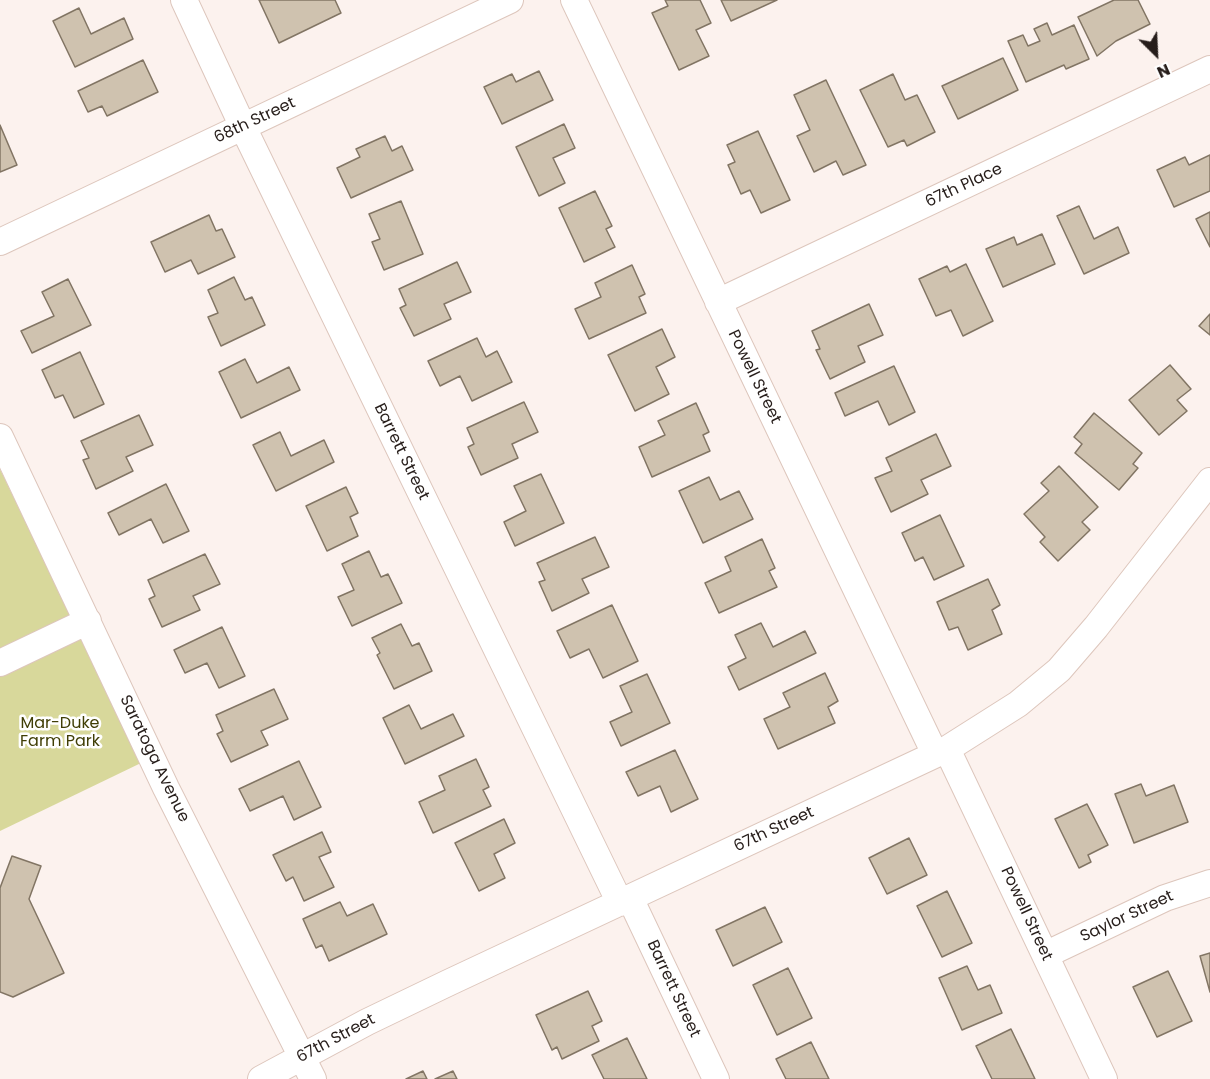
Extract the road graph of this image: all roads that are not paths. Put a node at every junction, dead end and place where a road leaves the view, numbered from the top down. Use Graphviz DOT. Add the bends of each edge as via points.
graph roads {
  1 [pos="184,0"];
  2 [pos="510,0"];
  3 [pos="574,0"];
  4 [pos="1210,69"];
  5 [pos="243,127"];
  6 [pos="0,242"];
  7 [pos="718,302"];
  8 [pos="0,437"];
  9 [pos="1210,481"];
  10 [pos="88,621"];
  11 [pos="0,663"];
  12 [pos="941,751"];
  13 [pos="1210,883"];
  14 [pos="625,900"];
  15 [pos="1045,954"];
  16 [pos="307,1068"];
  17 [pos="261,1079"];
  18 [pos="716,1079"];
  19 [pos="1104,1079"];
  1 -- 5 [label="street, Barrett Street"];
  2 -- 5 [label="street, 68th Street"];
  3 -- 7 [label="street, Powell Street"];
  4 -- 7 [label="street, 67th Place"];
  5 -- 6 [label="street, 68th Street"];
  5 -- 14 [label="street, Barrett Street"];
  7 -- 12 [label="street, Powell Street"];
  8 -- 10 [label="street, Saratoga Avenue"];
  9 -- 12 [label="street, 67th Street" via="1059,670 1018,704"];
  10 -- 11 [label="street"];
  10 -- 16 [label="street, Saratoga Avenue" via="166,788"];
  12 -- 14 [label="street, 67th Street"];
  12 -- 15 [label="street, Powell Street"];
  13 -- 15 [label="street, Saylor Street" via="1165,898"];
  14 -- 16 [label="street, 67th Street" via="448,983"];
  14 -- 18 [label="street, Barrett Street"];
  15 -- 19 [label="street, Powell Street"];
  16 -- 17 [label="street, 67th Street"];
}
